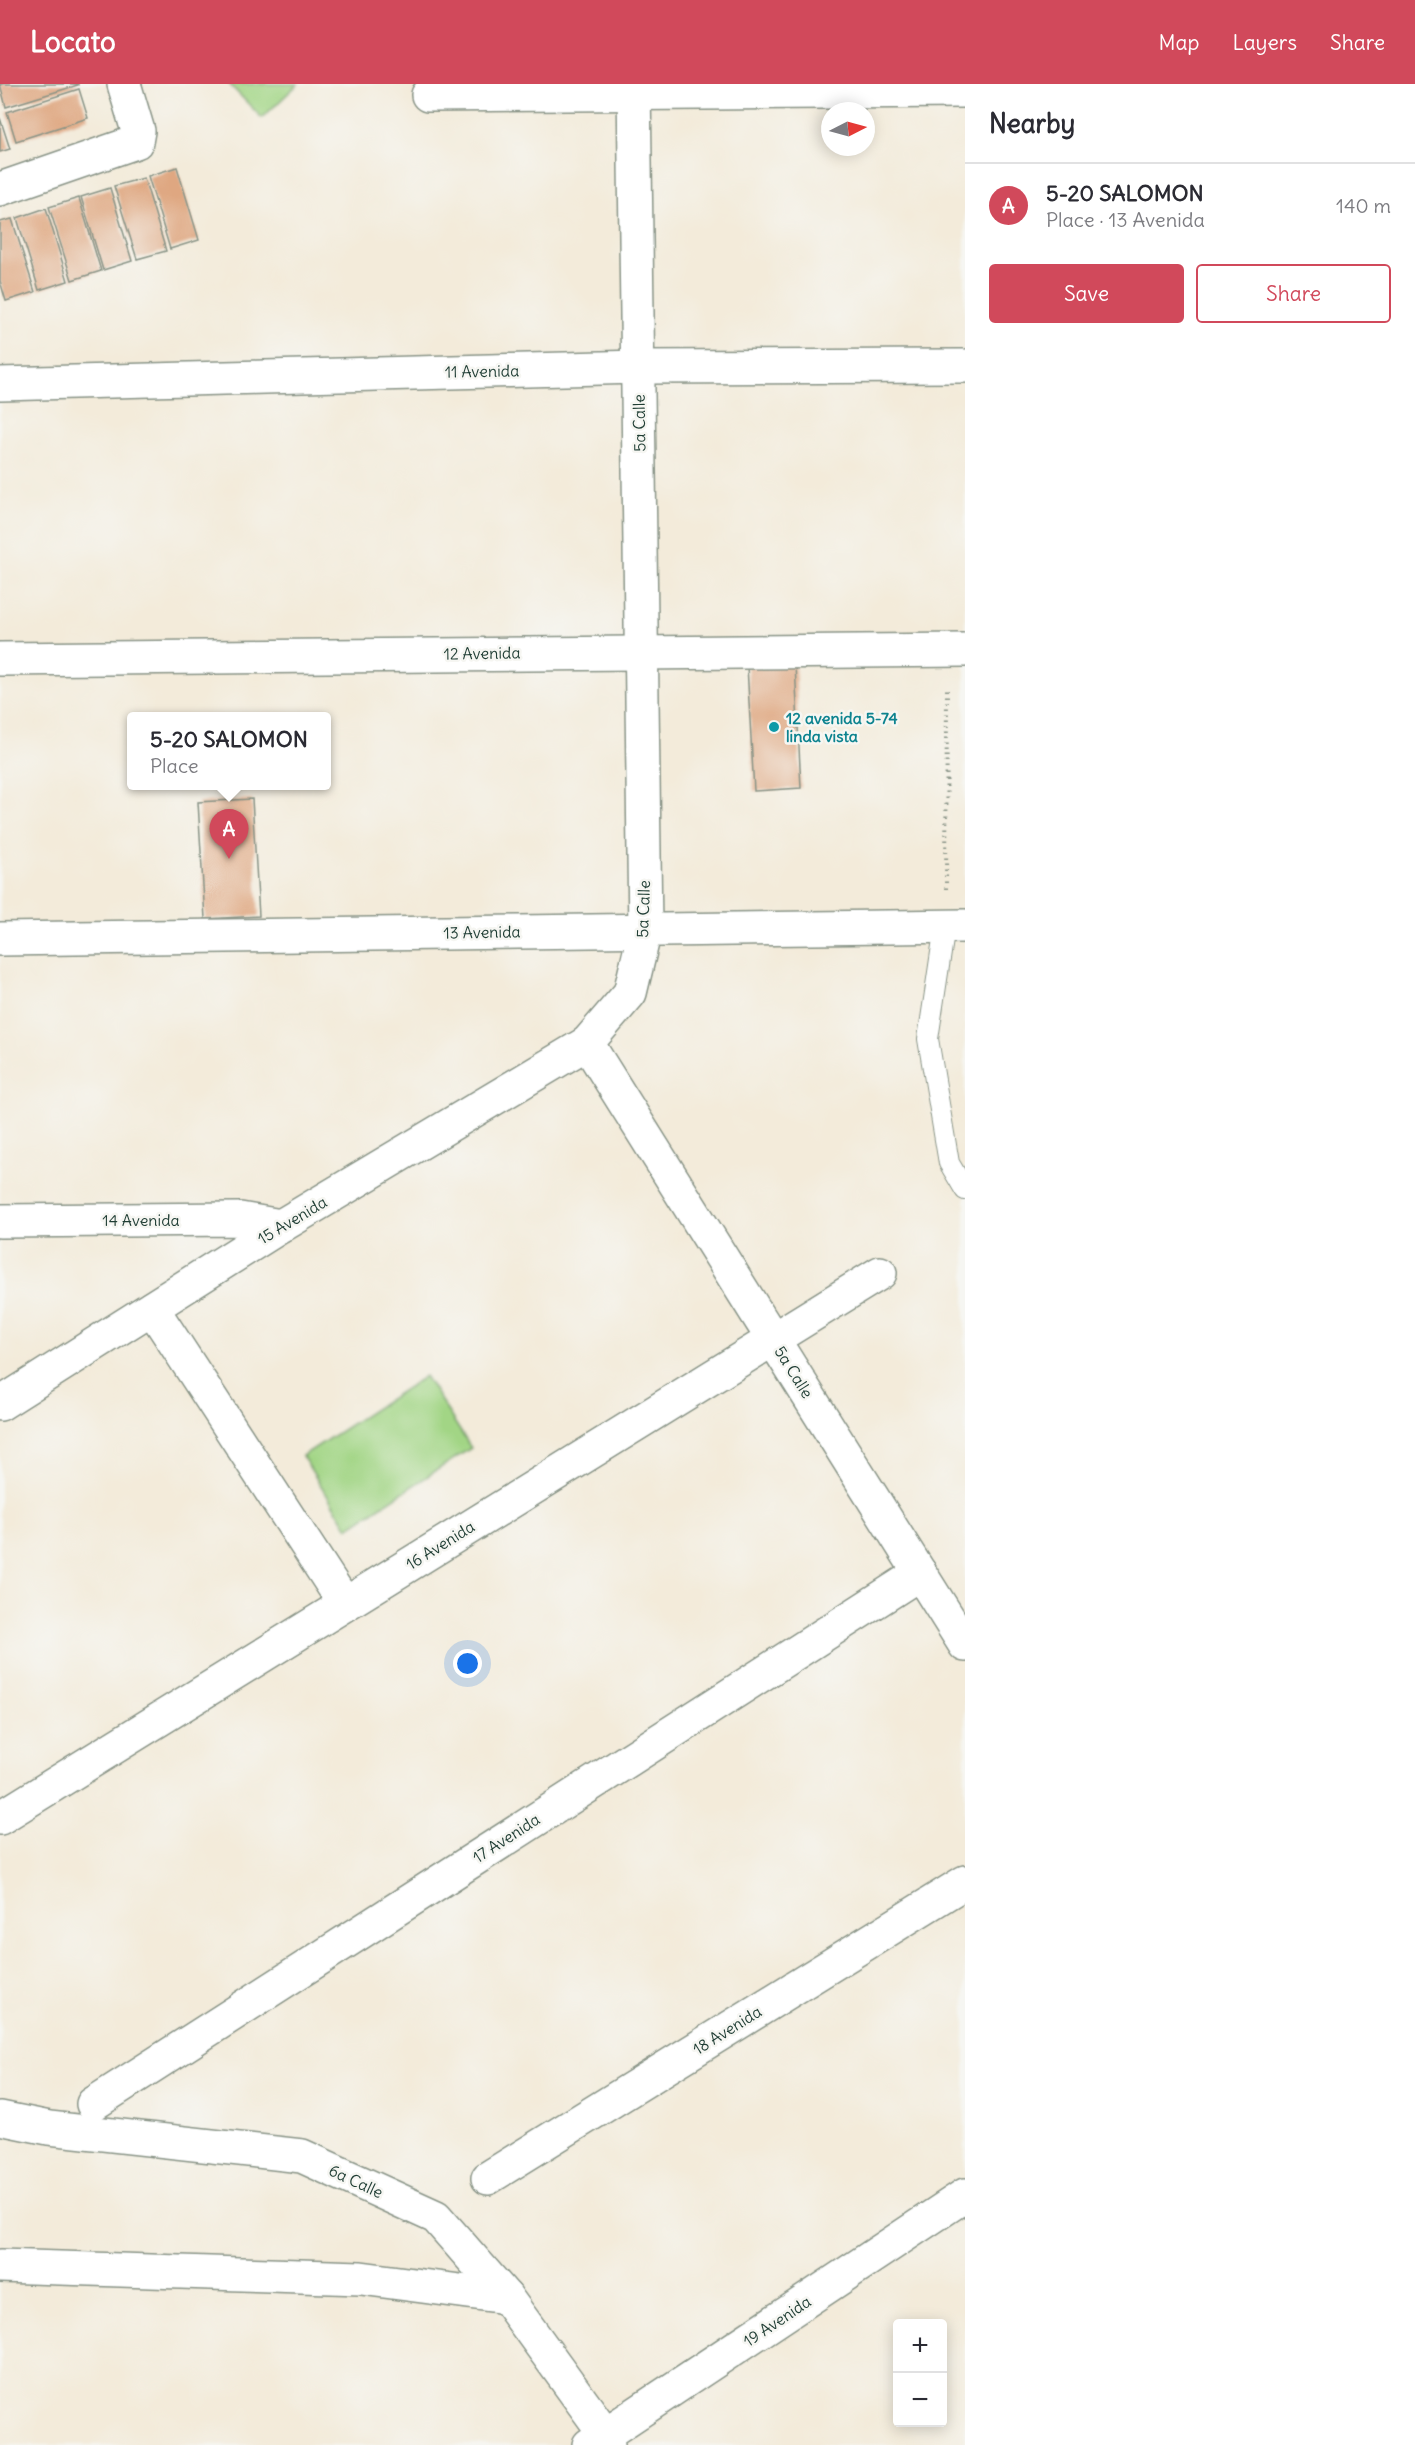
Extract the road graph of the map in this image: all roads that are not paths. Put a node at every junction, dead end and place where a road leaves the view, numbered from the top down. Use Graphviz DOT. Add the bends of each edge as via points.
graph roads {
  1 [pos="124,84"];
  2 [pos="634,88"];
  3 [pos="965,92"];
  4 [pos="428,94"];
  5 [pos="0,189"];
  6 [pos="965,366"];
  7 [pos="638,367"];
  8 [pos="0,384"];
  9 [pos="956,650"];
  10 [pos="641,651"];
  11 [pos="0,659"];
  12 [pos="955,926"];
  13 [pos="645,930"];
  14 [pos="0,939"];
  15 [pos="587,1043"];
  16 [pos="965,1190"];
  17 [pos="0,1221"];
  18 [pos="281,1226"];
  19 [pos="880,1273"];
  20 [pos="152,1308"];
  21 [pos="773,1338"];
  22 [pos="0,1404"];
  23 [pos="920,1573"];
  24 [pos="345,1604"];
  25 [pos="965,1645"];
  26 [pos="0,1818"];
  27 [pos="965,1882"];
  28 [pos="93,2104"];
  29 [pos="0,2118"];
  30 [pos="488,2178"];
  31 [pos="965,2195"];
  32 [pos="0,2266"];
  33 [pos="506,2297"];
  34 [pos="601,2442"];
  1 -- 5 [label="street" via="138,131 136,142"];
  2 -- 3 [label="street"];
  2 -- 4 [label="street"];
  2 -- 7 [label="street, 5a Calle"];
  6 -- 7 [label="street, 11 Avenida"];
  7 -- 8 [label="street, 11 Avenida"];
  7 -- 10 [label="street, 5a Calle"];
  9 -- 10 [label="street, 12 Avenida"];
  10 -- 11 [label="street, 12 Avenida"];
  10 -- 13 [label="street, 5a Calle"];
  12 -- 13 [label="street, 13 Avenida"];
  12 -- 16 [label="lane" via="928,1039 949,1163"];
  13 -- 14 [label="street, 13 Avenida"];
  13 -- 15 [label="street, 5a Calle" via="630,993"];
  15 -- 18 [label="street, 15 Avenida"];
  15 -- 21 [label="street, 5a Calle"];
  17 -- 18 [label="street, 14 Avenida" via="240,1220"];
  18 -- 20 [label="street, 15 Avenida"];
  19 -- 21 [label="street, 16 Avenida"];
  20 -- 22 [label="street, 15 Avenida"];
  20 -- 24 [label="street"];
  21 -- 23 [label="street, 5a Calle"];
  21 -- 24 [label="street, 16 Avenida"];
  23 -- 25 [label="street, 5a Calle"];
  23 -- 28 [label="street, 17 Avenida"];
  24 -- 26 [label="street, 16 Avenida"];
  27 -- 30 [label="street, 18 Avenida"];
  29 -- 33 [label="street, 6a Calle" via="49,2128 302,2156 436,2217"];
  31 -- 34 [label="street, 19 Avenida"];
  32 -- 33 [label="street" via="361,2278"];
  33 -- 34 [label="street, 6a Calle"];
}
